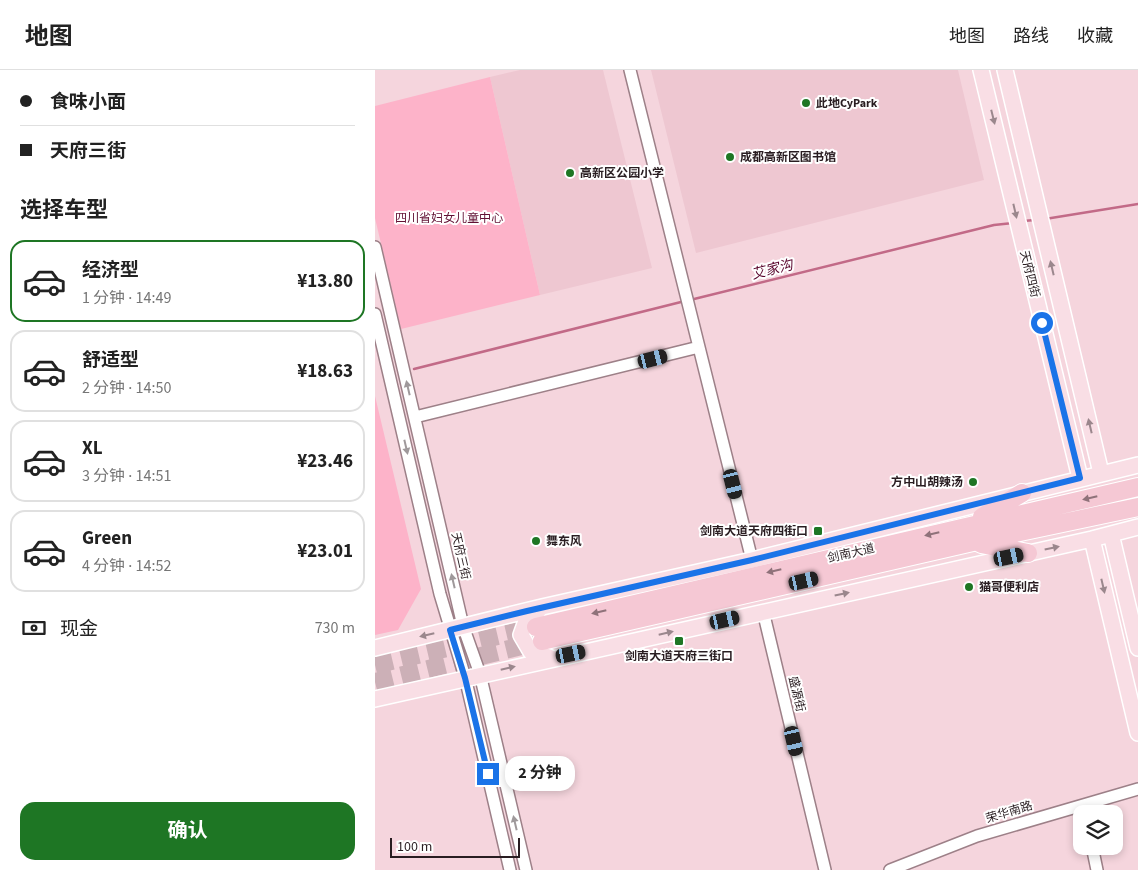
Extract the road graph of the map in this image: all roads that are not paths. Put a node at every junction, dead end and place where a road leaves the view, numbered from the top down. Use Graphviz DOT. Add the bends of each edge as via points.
graph roads {
  1 [pos="630,70"];
  2 [pos="981,70"];
  3 [pos="1005,70"];
  4 [pos="375,247"];
  5 [pos="375,314"];
  6 [pos="699,347"];
  7 [pos="415,417"];
  8 [pos="1138,465"];
  9 [pos="1101,473"];
  10 [pos="1080,478"];
  11 [pos="1138,487"];
  12 [pos="1022,493"];
  13 [pos="1138,507"];
  14 [pos="1138,526"];
  15 [pos="971,534"];
  16 [pos="1111,534"];
  17 [pos="1092,539"];
  18 [pos="1028,553"];
  19 [pos="752,560"];
  20 [pos="543,607"];
  21 [pos="763,611"];
  22 [pos="457,628"];
  23 [pos="539,634"];
  24 [pos="375,648"];
  25 [pos="1138,648"];
  26 [pos="552,658"];
  27 [pos="473,676"];
  28 [pos="375,699"];
  29 [pos="1138,733"];
  30 [pos="1138,789"];
  31 [pos="1094,805"];
  32 [pos="1073,812"];
  33 [pos="1094,855"];
  34 [pos="510,870"];
  35 [pos="526,870"];
  36 [pos="825,870"];
  37 [pos="890,870"];
  38 [pos="1097,870"];
  1 -- 6 [label="street"];
  2 -- 10 [label="main road, 天府四街, one-way"];
  9 -- 3 [label="main road, 天府四街, one-way"];
  7 -- 4 [label="street, 天府三街, one-way"];
  5 -- 22 [label="street, 天府三街, one-way" via="440,594"];
  6 -- 7 [label="street"];
  6 -- 19 [label="street"];
  22 -- 7 [label="street, 天府三街, one-way"];
  8 -- 9 [label="main road"];
  9 -- 10 [label="main road"];
  10 -- 12 [label="main road"];
  11 -- 15 [label="highway, 剑南大道, one-way"];
  12 -- 15 [label="highway"];
  12 -- 19 [label="main road, one-way"];
  13 -- 15 [label="highway, 剑南大道"];
  14 -- 16 [label="main road"];
  15 -- 18 [label="highway"];
  15 -- 23 [label="highway, 剑南大道"];
  16 -- 17 [label="main road"];
  16 -- 25 [label="main road"];
  18 -- 17 [label="main road, one-way"];
  17 -- 29 [label="main road, one-way"];
  21 -- 18 [label="main road, one-way"];
  19 -- 20 [label="main road"];
  20 -- 22 [label="main road"];
  20 -- 26 [label="main road" via="526,621 521,635 531,652"];
  26 -- 21 [label="main road, one-way"];
  21 -- 36 [label="street, 盛源街"];
  22 -- 24 [label="main road, one-way"];
  22 -- 27 [label="street, 天府三街"];
  27 -- 26 [label="main road, one-way"];
  27 -- 28 [label="main road"];
  27 -- 34 [label="street, 天府三街"];
  35 -- 27 [label="street, 天府三街, one-way"];
  30 -- 31 [label="street, 荣华南路"];
  32 -- 37 [label="street, 荣华南路" via="977,836"];
  33 -- 38 [label="street"];
}
